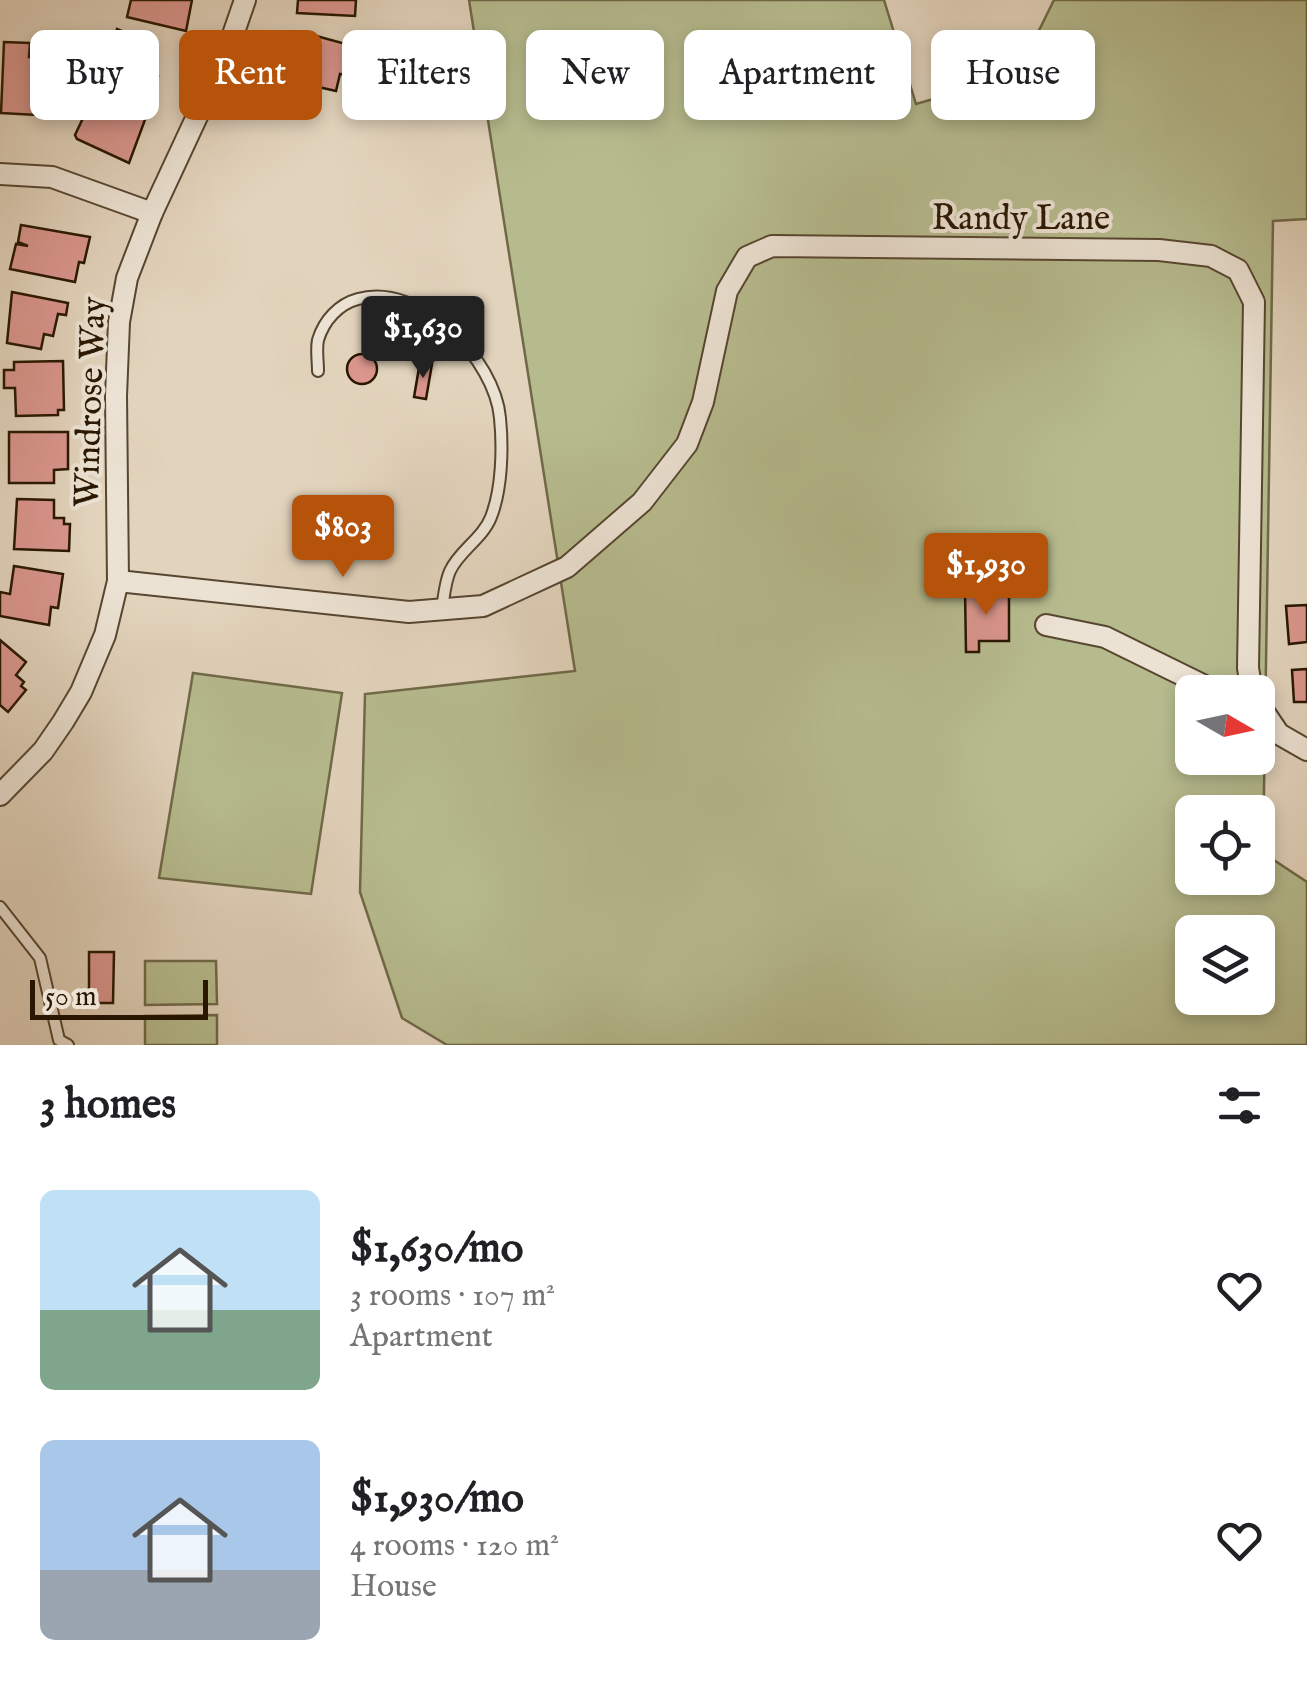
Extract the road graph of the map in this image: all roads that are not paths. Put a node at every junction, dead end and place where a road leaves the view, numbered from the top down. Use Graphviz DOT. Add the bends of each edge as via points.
graph roads {
  1 [pos="245,0"];
  2 [pos="0,174"];
  3 [pos="152,213"];
  4 [pos="318,371"];
  5 [pos="118,581"];
  6 [pos="441,610"];
  7 [pos="1046,624"];
  8 [pos="1183,675"];
  9 [pos="1249,675"];
  10 [pos="1275,729"];
  11 [pos="1307,750"];
  12 [pos="0,795"];
  13 [pos="0,907"];
  14 [pos="68,1045"];
  1 -- 3 [label="street, Windrose Way"];
  2 -- 3 [label="street" via="52,178"];
  3 -- 5 [label="street, Windrose Way" via="119,322"];
  4 -- 6 [label="lane" via="318,341 330,316 346,302 373,295 417,306 449,328 494,388 500,453 491,519 450,571"];
  5 -- 6 [label="street, Randy Lane"];
  5 -- 12 [label="street, Windrose Way" via="81,692 43,751"];
  6 -- 9 [label="street, Randy Lane" via="483,606 567,566 642,502 686,444 703,402 727,291 747,257 800,244 1159,250 1211,256 1238,270 1254,302"];
  7 -- 8 [label="street" via="1104,636"];
  10 -- 11 [label="street"];
  13 -- 14 [label="lane" via="40,958 59,1040"];
}
